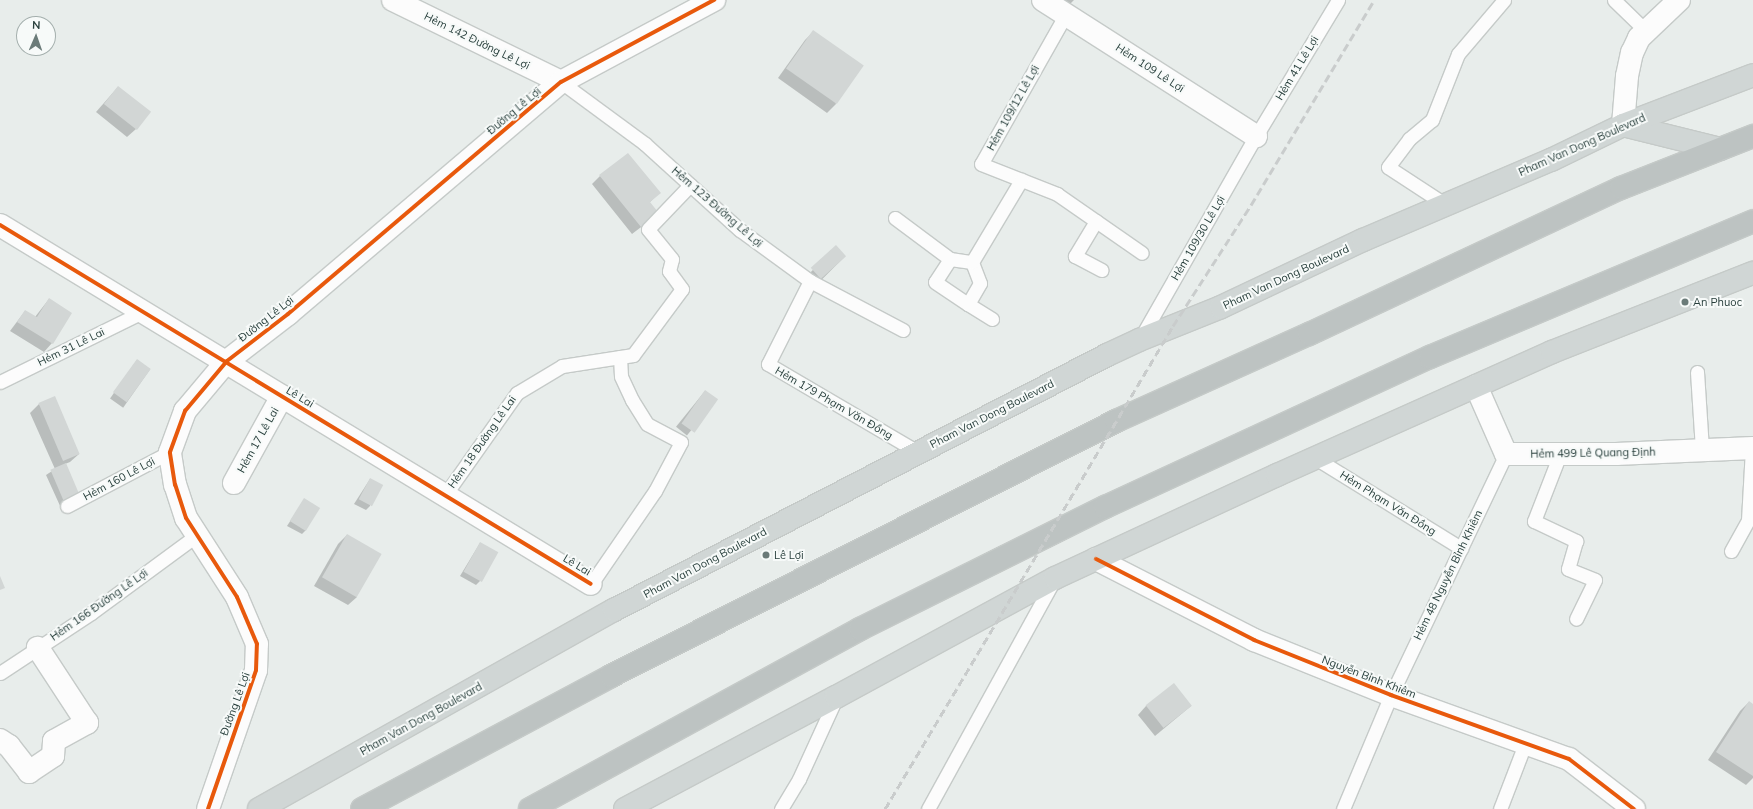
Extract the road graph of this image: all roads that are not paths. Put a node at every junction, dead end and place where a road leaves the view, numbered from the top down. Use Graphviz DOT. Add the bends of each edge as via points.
graph roads {
  1 [pos="393,0"];
  2 [pos="714,0"];
  3 [pos="1043,0"];
  4 [pos="1338,0"];
  5 [pos="1504,0"];
  6 [pos="1614,0"];
  7 [pos="1679,0"];
  8 [pos="1066,14"];
  9 [pos="1646,31"];
  10 [pos="1753,74"];
  11 [pos="562,82"];
  12 [pos="1624,125"];
  13 [pos="1256,136"];
  14 [pos="1753,136"];
  15 [pos="1720,149"];
  16 [pos="1021,180"];
  17 [pos="690,185"];
  18 [pos="1446,205"];
  19 [pos="895,218"];
  20 [pos="1096,221"];
  21 [pos="1753,221"];
  22 [pos="0,225"];
  23 [pos="1142,253"];
  24 [pos="950,259"];
  25 [pos="972,262"];
  26 [pos="1101,270"];
  27 [pos="1753,273"];
  28 [pos="810,282"];
  29 [pos="968,304"];
  30 [pos="142,312"];
  31 [pos="992,319"];
  32 [pos="903,330"];
  33 [pos="1139,340"];
  34 [pos="620,357"];
  35 [pos="227,361"];
  36 [pos="1697,372"];
  37 [pos="0,382"];
  38 [pos="1476,386"];
  39 [pos="282,396"];
  40 [pos="1752,448"];
  41 [pos="1702,449"];
  42 [pos="170,452"];
  43 [pos="918,452"];
  44 [pos="1506,454"];
  45 [pos="1560,454"];
  46 [pos="1315,458"];
  47 [pos="234,483"];
  48 [pos="445,495"];
  49 [pos="67,506"];
  50 [pos="197,535"];
  51 [pos="1461,548"];
  52 [pos="1731,551"];
  53 [pos="1096,559"];
  54 [pos="1055,578"];
  55 [pos="591,584"];
  56 [pos="1576,619"];
  57 [pos="38,648"];
  58 [pos="0,673"];
  59 [pos="1391,695"];
  60 [pos="836,697"];
  61 [pos="0,740"];
  62 [pos="1525,744"];
  63 [pos="208,809"];
  64 [pos="259,809"];
  65 [pos="362,809"];
  66 [pos="530,809"];
  67 [pos="625,809"];
  68 [pos="781,809"];
  69 [pos="928,809"];
  70 [pos="1343,809"];
  71 [pos="1500,809"];
  72 [pos="1634,809"];
  1 -- 11 [label="street, Hẻm 142 Đường Lê Lợi"];
  2 -- 11 [label="street, Đường Lê Lợi"];
  3 -- 8 [label="street, Hẻm 109 Lê Lợi"];
  4 -- 13 [label="lane, Hẻm 41 Lê Lợi"];
  5 -- 18 [label="lane" via="1458,54 1432,120 1409,139 1388,168"];
  6 -- 9 [label="lane"];
  7 -- 9 [label="street"];
  8 -- 13 [label="street, Hẻm 109 Lê Lợi"];
  8 -- 16 [label="lane, Hẻm 109/12 Lê Lợi" via="981,164"];
  9 -- 12 [label="street" via="1639,38 1632,53 1627,76"];
  10 -- 12 [label="main road, Pham Van Dong Boulevard"];
  11 -- 17 [label="lane, Hẻm 123 Đường Lê Lợi" via="644,144"];
  11 -- 35 [label="street, Đường Lê Lợi" via="288,314"];
  12 -- 15 [label="main road"];
  12 -- 18 [label="main road, Pham Van Dong Boulevard"];
  13 -- 33 [label="lane, Hẻm 109/30 Lê Lợi"];
  14 -- 15 [label="highway"];
  15 -- 65 [label="highway" via="1621,188 1116,421 611,676"];
  16 -- 20 [label="lane, Hẻm 109/12 Lê Lợi" via="1057,194"];
  16 -- 25 [label="lane"];
  17 -- 28 [label="lane, Hẻm 123 Đường Lê Lợi" via="740,230"];
  17 -- 34 [label="lane, Hẻm 18 Đường Lê Lai" via="648,229 672,259 669,271 682,289 633,355"];
  18 -- 33 [label="main road, Pham Van Dong Boulevard" via="1363,240 1221,307"];
  19 -- 24 [label="lane"];
  20 -- 23 [label="lane, Hẻm 109/12 Lê Lợi"];
  20 -- 26 [label="lane" via="1075,256"];
  21 -- 66 [label="highway" via="1430,357 1105,507 860,629"];
  22 -- 30 [label="street, Lê Lai"];
  24 -- 25 [label="lane"];
  24 -- 29 [label="lane" via="935,282"];
  25 -- 29 [label="lane" via="980,283"];
  27 -- 38 [label="main road" via="1552,352"];
  28 -- 32 [label="lane, Hẻm 123 Đường Lê Lợi"];
  28 -- 43 [label="lane, Hẻm 179 Phạm Văn Đồng" via="768,364"];
  29 -- 31 [label="lane"];
  30 -- 35 [label="street, Lê Lai"];
  30 -- 37 [label="lane, Hẻm 31 Lê Lai"];
  33 -- 43 [label="main road, Pham Van Dong Boulevard"];
  34 -- 48 [label="lane, Hẻm 18 Đường Lê Lai" via="562,366 517,393"];
  34 -- 55 [label="lane" via="621,376 647,424 681,442 655,492"];
  35 -- 39 [label="street, Lê Lai"];
  35 -- 42 [label="street, Đường Lê Lợi" via="185,411"];
  36 -- 41 [label="lane"];
  38 -- 44 [label="street"];
  38 -- 46 [label="main road"];
  39 -- 47 [label="street, Hẻm 17 Lê Lai"];
  39 -- 48 [label="street, Lê Lai"];
  40 -- 41 [label="street, Hẻm 499 Lê Quang Định"];
  40 -- 52 [label="lane" via="1748,520"];
  41 -- 45 [label="street, Hẻm 499 Lê Quang Định"];
  42 -- 49 [label="lane, Hẻm 160 Lê Lợi"];
  42 -- 50 [label="street, Đường Lê Lợi" via="177,491 186,518"];
  43 -- 64 [label="main road, Pham Van Dong Boulevard" via="614,610"];
  44 -- 45 [label="street, Hẻm 499 Lê Quang Định"];
  44 -- 51 [label="lane, Hẻm 48 Nguyễn Bỉnh Khiêm"];
  45 -- 56 [label="lane" via="1534,521 1576,541 1568,569 1595,580"];
  46 -- 51 [label="lane, Hẻm Phạm Văn Đồng"];
  46 -- 53 [label="main road"];
  48 -- 55 [label="street, Lê Lai"];
  50 -- 57 [label="lane, Hẻm 166 Đường Lê Lợi" via="91,613"];
  50 -- 63 [label="street, Đường Lê Lợi" via="237,597 257,644 256,670"];
  51 -- 59 [label="lane, Hẻm 48 Nguyễn Bỉnh Khiêm"];
  53 -- 54 [label="main road"];
  53 -- 59 [label="street, Nguyễn Bỉnh Khiêm" via="1254,640"];
  54 -- 60 [label="main road"];
  54 -- 69 [label="lane"];
  57 -- 58 [label="lane, Hẻm 166 Đường Lê Lợi"];
  57 -- 61 [label="street" via="87,723 54,741 53,756 29,772 9,746"];
  59 -- 62 [label="street, Nguyễn Bỉnh Khiêm"];
  59 -- 70 [label="lane, Hẻm 48 Nguyễn Bỉnh Khiêm"];
  60 -- 67 [label="main road"];
  60 -- 68 [label="lane" via="799,779"];
  62 -- 71 [label="lane"];
  62 -- 72 [label="street, Nguyễn Bỉnh Khiêm" via="1570,759"];
}
